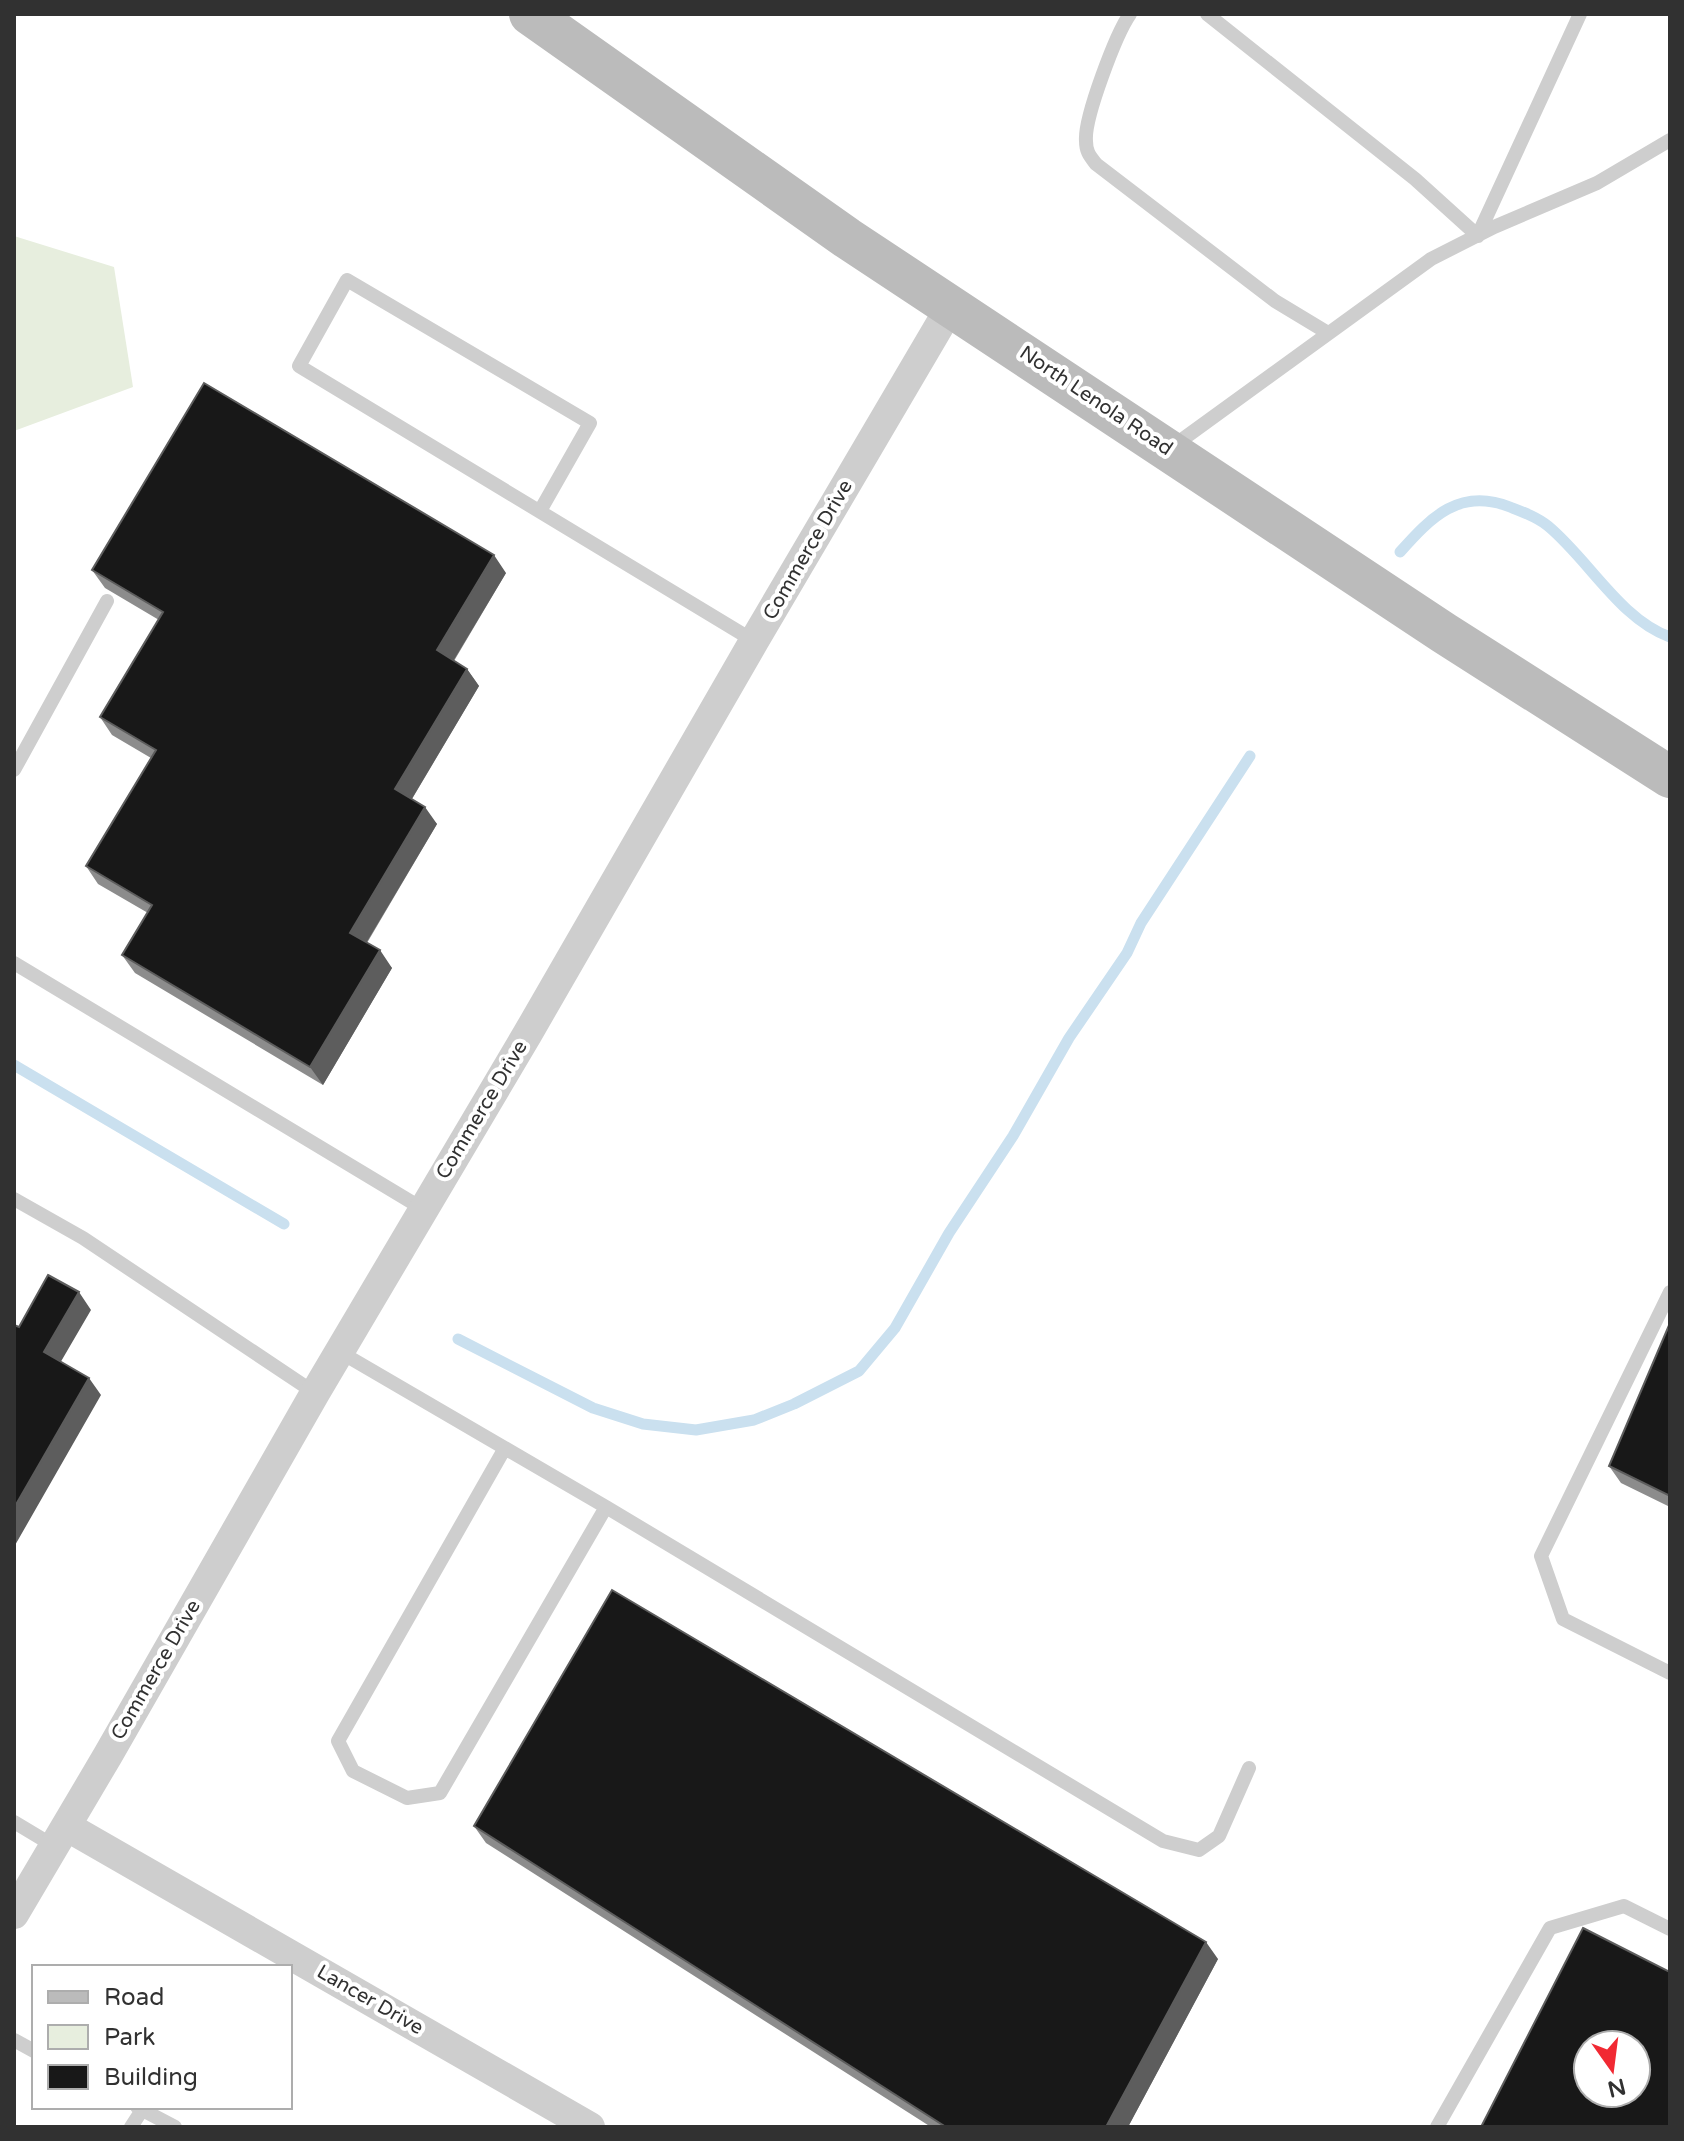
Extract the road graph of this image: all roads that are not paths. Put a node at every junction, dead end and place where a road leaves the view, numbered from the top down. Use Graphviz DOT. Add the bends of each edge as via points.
graph roads {
  1 [pos="530,14"];
  2 [pos="1130,14"];
  3 [pos="1207,14"];
  4 [pos="1580,14"];
  5 [pos="1670,140"];
  6 [pos="1478,236"];
  7 [pos="951,306"];
  8 [pos="1328,333"];
  9 [pos="1168,449"];
  10 [pos="540,511"];
  11 [pos="107,601"];
  12 [pos="754,641"];
  13 [pos="14,770"];
  14 [pos="1670,777"];
  15 [pos="14,963"];
  16 [pos="14,1199"];
  17 [pos="423,1209"];
  18 [pos="1670,1292"];
  19 [pos="340,1352"];
  20 [pos="315,1393"];
  21 [pos="505,1448"];
  22 [pos="606,1507"];
  23 [pos="1670,1673"];
  24 [pos="1249,1768"];
  25 [pos="14,1822"];
  26 [pos="60,1836"];
  27 [pos="14,1914"];
  28 [pos="1670,1929"];
  29 [pos="14,2040"];
  30 [pos="32,2050"];
  31 [pos="141,2109"];
  32 [pos="175,2127"];
  33 [pos="590,2127"];
  34 [pos="1437,2127"];
  1 -- 7 [label="main road, North Lenola Road"];
  2 -- 8 [label="lane" via="1090,113 1087,153 1234,271"];
  3 -- 6 [label="lane" via="1415,179"];
  4 -- 6 [label="lane"];
  5 -- 6 [label="lane" via="1597,183"];
  6 -- 8 [label="lane" via="1431,259"];
  7 -- 9 [label="main road, North Lenola Road"];
  7 -- 12 [label="street, Commerce Drive"];
  8 -- 9 [label="lane"];
  9 -- 14 [label="main road, North Lenola Road"];
  10 -- 10 [label="lane" via="299,366 347,280 590,423"];
  10 -- 12 [label="lane"];
  11 -- 13 [label="lane"];
  12 -- 17 [label="street, Commerce Drive"];
  15 -- 17 [label="lane"];
  16 -- 20 [label="lane" via="83,1238"];
  17 -- 19 [label="street, Commerce Drive"];
  18 -- 23 [label="lane" via="1541,1556 1563,1619"];
  19 -- 20 [label="street, Commerce Drive"];
  19 -- 21 [label="lane"];
  20 -- 26 [label="street, Commerce Drive"];
  21 -- 22 [label="lane"];
  21 -- 22 [label="lane" via="338,1741 353,1771 407,1798 440,1793"];
  22 -- 24 [label="lane" via="1163,1841 1199,1850 1219,1836"];
  25 -- 26 [label="lane"];
  26 -- 27 [label="street, Commerce Drive"];
  26 -- 33 [label="street, Lancer Drive"];
  28 -- 34 [label="lane" via="1624,1906 1550,1928"];
  29 -- 30 [label="lane"];
  31 -- 32 [label="lane"];
}
